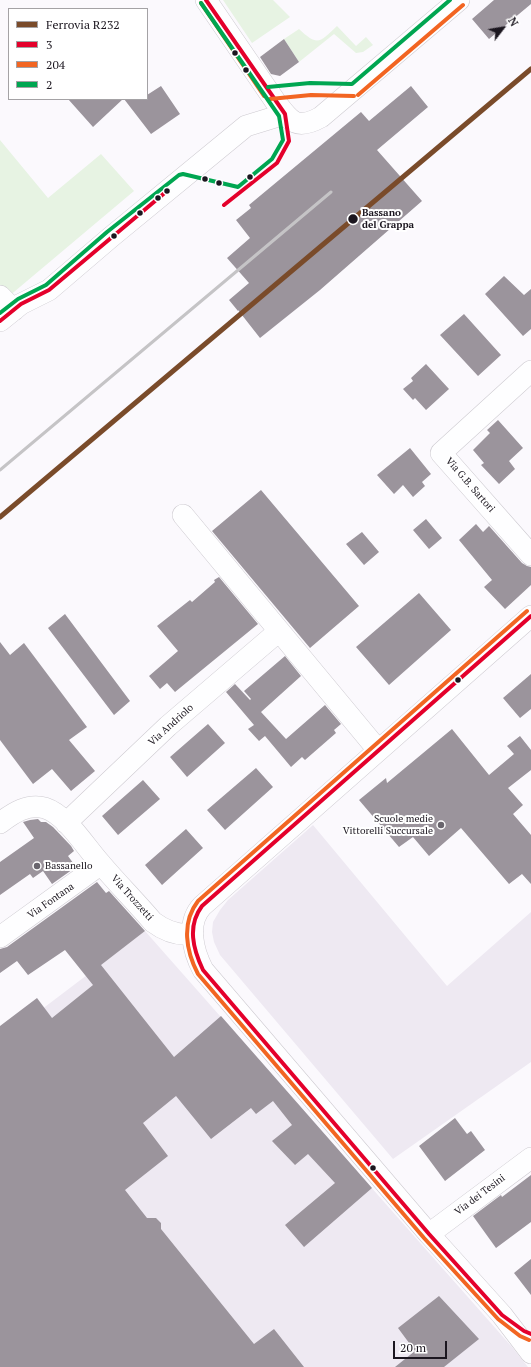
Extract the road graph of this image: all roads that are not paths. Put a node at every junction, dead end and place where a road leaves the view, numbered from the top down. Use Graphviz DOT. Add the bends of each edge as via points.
graph roads {
  1 [pos="206,0"];
  2 [pos="459,0"];
  3 [pos="284,114"];
  4 [pos="5,309"];
  5 [pos="531,371"];
  6 [pos="182,515"];
  7 [pos="531,555"];
  8 [pos="531,616"];
  9 [pos="279,631"];
  10 [pos="378,750"];
  11 [pos="6,818"];
  12 [pos="66,823"];
  13 [pos="101,864"];
  14 [pos="193,934"];
  15 [pos="0,937"];
  16 [pos="531,1158"];
  17 [pos="429,1234"];
  18 [pos="502,1315"];
  19 [pos="531,1334"];
  20 [pos="531,1353"];
  1 -- 3 [label="street"];
  2 -- 3 [label="street" via="321,117 300,124"];
  3 -- 4 [label="street" via="246,126 49,290"];
  5 -- 7 [label="street, Via G.B. Sartori" via="442,452"];
  6 -- 9 [label="street"];
  8 -- 10 [label="street"];
  9 -- 10 [label="street"];
  9 -- 12 [label="street, Via Andriolo" via="168,726"];
  10 -- 14 [label="street" via="202,906 194,919"];
  11 -- 12 [label="street, Via Trozzetti" via="22,809 33,807 45,808"];
  12 -- 13 [label="street, Via Trozzetti"];
  13 -- 14 [label="street, Via Trozzetti" via="160,928 176,934"];
  13 -- 15 [label="street, Via Fontana"];
  14 -- 17 [label="street" via="194,947 203,970"];
  16 -- 17 [label="street, Via dei Tesini"];
  17 -- 18 [label="street"];
  18 -- 19 [label="street"];
  18 -- 20 [label="street"];
}
